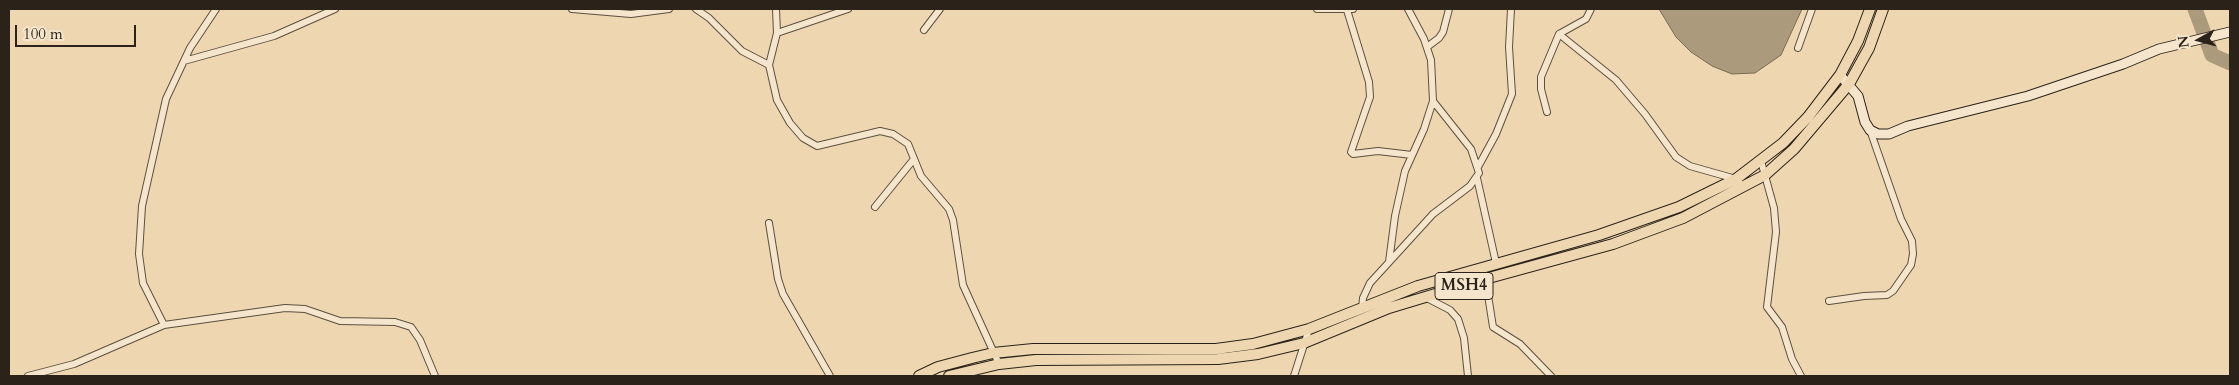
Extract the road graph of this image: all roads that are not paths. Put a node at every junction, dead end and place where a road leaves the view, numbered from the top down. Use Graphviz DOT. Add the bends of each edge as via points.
graph roads {
  1 [pos="216,9"];
  2 [pos="335,9"];
  3 [pos="572,9"];
  4 [pos="669,9"];
  5 [pos="696,9"];
  6 [pos="776,9"];
  7 [pos="848,9"];
  8 [pos="940,9"];
  9 [pos="1317,9"];
  10 [pos="1408,9"];
  11 [pos="1449,9"];
  12 [pos="1511,9"];
  13 [pos="1591,9"];
  14 [pos="1812,9"];
  15 [pos="1870,9"];
  16 [pos="1883,9"];
  17 [pos="1350,10"];
  18 [pos="924,30"];
  19 [pos="776,33"];
  20 [pos="2226,33"];
  21 [pos="1559,34"];
  22 [pos="1427,47"];
  23 [pos="1798,48"];
  24 [pos="184,61"];
  25 [pos="770,65"];
  26 [pos="1840,75"];
  27 [pos="1849,84"];
  28 [pos="1433,101"];
  29 [pos="1547,112"];
  30 [pos="1870,130"];
  31 [pos="1412,155"];
  32 [pos="914,159"];
  33 [pos="1761,161"];
  34 [pos="1478,167"];
  35 [pos="1765,174"];
  36 [pos="1477,178"];
  37 [pos="1736,179"];
  38 [pos="1743,188"];
  39 [pos="875,207"];
  40 [pos="769,223"];
  41 [pos="1389,262"];
  42 [pos="1496,264"];
  43 [pos="1483,267"];
  44 [pos="1486,279"];
  45 [pos="1425,297"];
  46 [pos="1830,301"];
  47 [pos="1362,307"];
  48 [pos="1361,320"];
  49 [pos="164,325"];
  50 [pos="1308,329"];
  51 [pos="1304,343"];
  52 [pos="994,353"];
  53 [pos="999,364"];
  54 [pos="28,376"];
  55 [pos="435,376"];
  56 [pos="830,376"];
  57 [pos="919,376"];
  58 [pos="949,376"];
  59 [pos="1294,376"];
  60 [pos="1468,376"];
  61 [pos="1551,376"];
  62 [pos="1801,376"];
  1 -- 24 [label="street"];
  2 -- 24 [label="street" via="274,36"];
  3 -- 4 [label="street" via="630,14"];
  5 -- 25 [label="street" via="710,18 742,51"];
  6 -- 19 [label="street"];
  7 -- 19 [label="street"];
  8 -- 18 [label="street"];
  9 -- 17 [label="street"];
  10 -- 22 [label="street"];
  11 -- 22 [label="street" via="1443,32"];
  12 -- 34 [label="street" via="1512,94"];
  13 -- 21 [label="street" via="1586,19"];
  14 -- 23 [label="street"];
  15 -- 26 [label="main road, MSH4"];
  16 -- 27 [label="main road, MSH4"];
  17 -- 31 [label="street" via="1370,97 1351,152"];
  19 -- 25 [label="street"];
  20 -- 30 [label="street" via="2170,46 2028,96 1908,126 1889,134"];
  21 -- 29 [label="street" via="1541,77"];
  21 -- 37 [label="street" via="1616,80 1676,157 1690,166"];
  22 -- 28 [label="street" via="1431,60"];
  24 -- 49 [label="street" via="166,99 142,206 139,254 143,283"];
  25 -- 32 [label="street" via="777,100 803,138 817,146 880,131 893,134 908,144"];
  26 -- 27 [label="street"];
  26 -- 33 [label="main road, MSH4" via="1808,117"];
  27 -- 30 [label="street" via="1858,96"];
  27 -- 35 [label="main road, MSH4" via="1794,149"];
  28 -- 31 [label="street"];
  28 -- 34 [label="street" via="1471,149"];
  30 -- 46 [label="street" via="1901,219 1912,241 1912,265 1887,295"];
  31 -- 41 [label="street" via="1395,216"];
  32 -- 39 [label="street"];
  32 -- 52 [label="street" via="921,176 949,209 963,285"];
  33 -- 35 [label="street"];
  33 -- 37 [label="main road, MSH4"];
  34 -- 36 [label="street"];
  35 -- 38 [label="main road, MSH4"];
  35 -- 62 [label="street" via="1774,208 1776,232 1767,307 1782,327"];
  36 -- 41 [label="street" via="1433,214"];
  36 -- 42 [label="street"];
  37 -- 38 [label="street"];
  37 -- 42 [label="main road, MSH4" via="1637,223"];
  38 -- 44 [label="main road, MSH4" via="1683,218 1629,239"];
  40 -- 56 [label="street" via="783,294"];
  41 -- 47 [label="street" via="1370,283"];
  42 -- 43 [label="main road, MSH4"];
  43 -- 44 [label="street"];
  43 -- 47 [label="main road, MSH4"];
  44 -- 45 [label="main road, MSH4"];
  44 -- 61 [label="street" via="1492,327 1520,344"];
  45 -- 48 [label="main road, MSH4"];
  45 -- 60 [label="street" via="1450,310 1458,319 1464,338"];
  47 -- 48 [label="street"];
  47 -- 50 [label="main road, MSH4"];
  48 -- 51 [label="main road, MSH4"];
  49 -- 54 [label="street" via="74,364"];
  49 -- 55 [label="street" via="285,308 305,309 340,321 395,322 411,327"];
  50 -- 51 [label="street"];
  50 -- 52 [label="main road, MSH4" via="1253,344 1216,349 1033,349"];
  51 -- 53 [label="main road, MSH4" via="1218,359 1036,360"];
  51 -- 59 [label="street"];
  52 -- 53 [label="street"];
  52 -- 57 [label="main road, MSH4" via="938,367"];
  53 -- 58 [label="main road, MSH4"];
}
